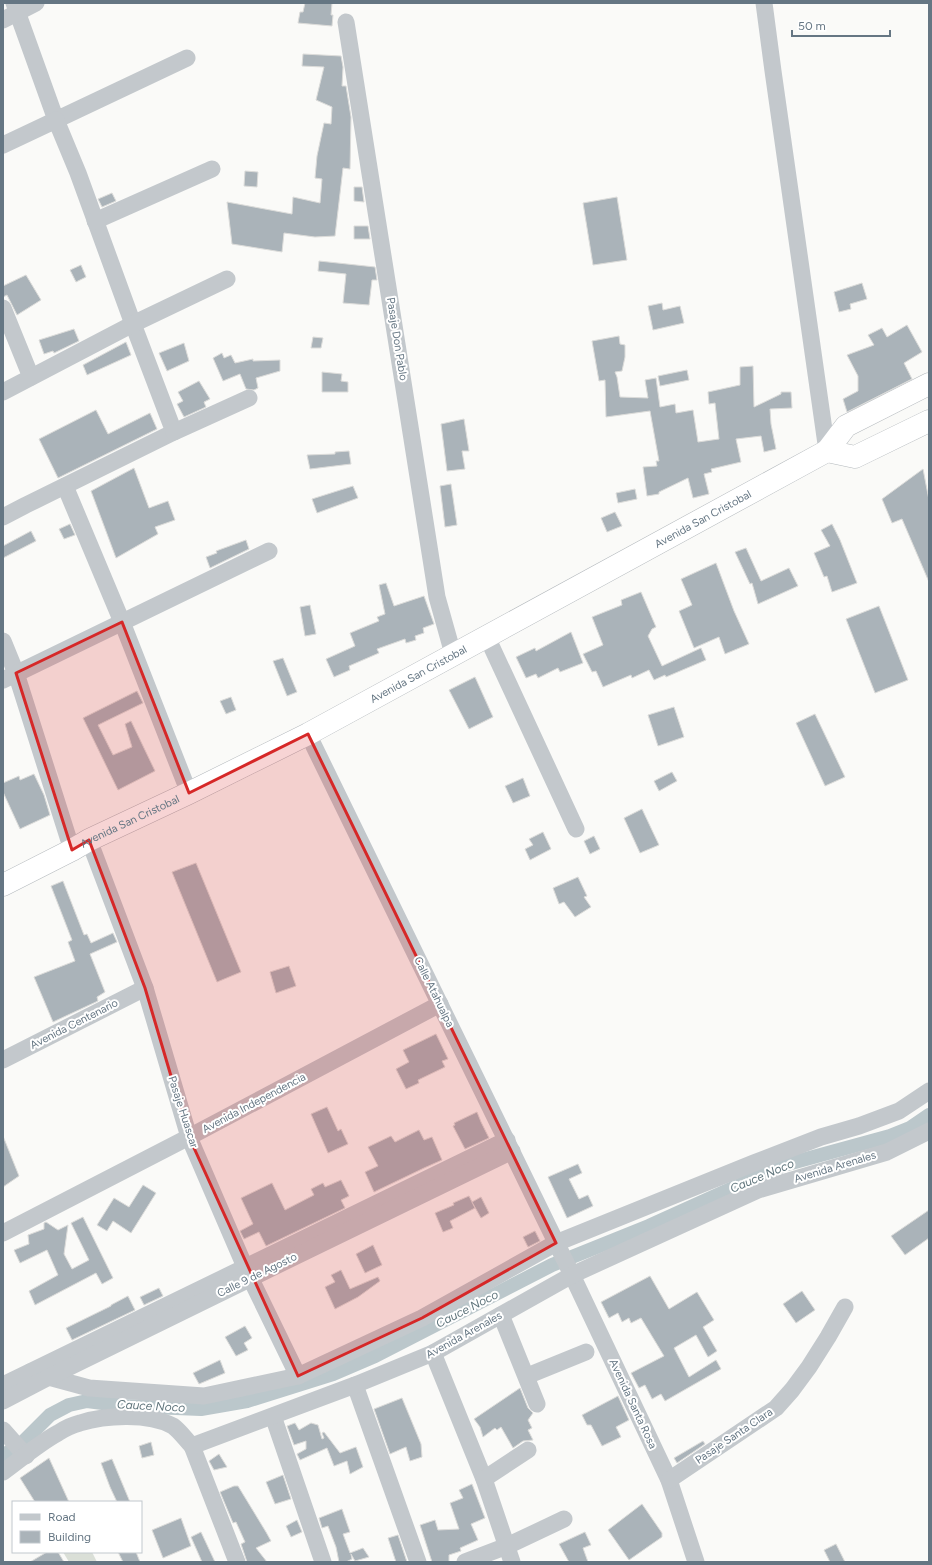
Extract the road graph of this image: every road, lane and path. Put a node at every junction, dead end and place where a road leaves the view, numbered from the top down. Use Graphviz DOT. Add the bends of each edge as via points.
graph roads {
  1 [pos="36,3"];
  2 [pos="764,3"];
  3 [pos="11,12"];
  4 [pos="346,22"];
  5 [pos="187,58"];
  6 [pos="56,120"];
  7 [pos="3,145"];
  8 [pos="212,169"];
  9 [pos="95,221"];
  10 [pos="227,279"];
  11 [pos="3,308"];
  12 [pos="132,324"];
  13 [pos="31,378"];
  14 [pos="929,384"];
  15 [pos="3,392"];
  16 [pos="249,398"];
  17 [pos="929,421"];
  18 [pos="174,432"];
  19 [pos="827,451"];
  20 [pos="65,486"];
  21 [pos="3,517"];
  22 [pos="269,551"];
  23 [pos="122,622"];
  24 [pos="487,637"];
  25 [pos="3,642"];
  26 [pos="453,654"];
  27 [pos="10,676"];
  28 [pos="308,734"];
  29 [pos="189,793"];
  30 [pos="576,830"];
  31 [pos="80,845"];
  32 [pos="3,885"];
  33 [pos="145,988"];
  34 [pos="440,1004"];
  35 [pos="3,1060"];
  36 [pos="929,1091"];
  37 [pos="929,1131"];
  38 [pos="189,1137"];
  39 [pos="509,1145"];
  40 [pos="3,1233"];
  41 [pos="558,1247"];
  42 [pos="248,1272"];
  43 [pos="571,1272"];
  44 [pos="845,1307"];
  45 [pos="501,1315"];
  46 [pos="586,1352"];
  47 [pos="433,1353"];
  48 [pos="30,1372"];
  49 [pos="298,1376"];
  50 [pos="527,1376"];
  51 [pos="49,1377"];
  52 [pos="3,1385"];
  53 [pos="356,1385"];
  54 [pos="3,1401"];
  55 [pos="537,1404"];
  56 [pos="273,1416"];
  57 [pos="6,1433"];
  58 [pos="192,1446"];
  59 [pos="528,1450"];
  60 [pos="23,1452"];
  61 [pos="3,1472"];
  62 [pos="484,1479"];
  63 [pos="669,1480"];
  64 [pos="564,1519"];
  65 [pos="509,1554"];
  66 [pos="237,1562"];
  67 [pos="323,1562"];
  68 [pos="418,1562"];
  69 [pos="465,1562"];
  70 [pos="696,1562"];
  1 -- 3 [label="street"];
  2 -- 19 [label="street"];
  3 -- 6 [label="street"];
  4 -- 26 [label="street, Pasaje Don Pablo" via="436,597"];
  5 -- 6 [label="street"];
  6 -- 7 [label="street"];
  6 -- 9 [label="street"];
  8 -- 9 [label="street"];
  9 -- 12 [label="street"];
  10 -- 12 [label="street"];
  11 -- 13 [label="street"];
  12 -- 13 [label="street"];
  12 -- 18 [label="street"];
  13 -- 15 [label="street"];
  14 -- 19 [label="highway, Avenida San Cristobal" via="846,426"];
  16 -- 18 [label="street"];
  17 -- 19 [label="highway" via="856,457"];
  18 -- 20 [label="street"];
  19 -- 24 [label="highway, Avenida San Cristobal"];
  20 -- 21 [label="street"];
  20 -- 23 [label="street"];
  22 -- 23 [label="street"];
  23 -- 27 [label="street"];
  23 -- 29 [label="street"];
  24 -- 26 [label="highway, Avenida San Cristobal"];
  24 -- 30 [label="street"];
  25 -- 27 [label="street, Pasaje Huascar"];
  26 -- 28 [label="highway, Avenida San Cristobal"];
  27 -- 31 [label="street, Pasaje Huascar"];
  28 -- 29 [label="highway, Avenida San Cristobal"];
  28 -- 34 [label="street, Calle Atahualpa"];
  29 -- 31 [label="highway, Avenida San Cristobal"];
  31 -- 32 [label="highway, Avenida San Cristobal"];
  31 -- 33 [label="street, Pasaje Huascar"];
  33 -- 35 [label="street, Avenida Centenario"];
  33 -- 38 [label="street, Pasaje Huascar"];
  34 -- 38 [label="street, Avenida Independencia"];
  34 -- 39 [label="street, Calle Atahualpa"];
  36 -- 41 [label="street" via="899,1111 761,1160"];
  37 -- 43 [label="street, Avenida Arenales" via="886,1152 758,1190"];
  38 -- 40 [label="street, Avenida Independencia"];
  38 -- 42 [label="street, Pasaje Huascar"];
  39 -- 41 [label="street, Calle Atahualpa"];
  39 -- 42 [label="street, Calle 9 de Agosto"];
  41 -- 43 [label="street, Avenida Santa Rosa"];
  41 -- 49 [label="street" via="422,1318"];
  42 -- 48 [label="street, Calle 9 de Agosto"];
  42 -- 49 [label="street, Pasaje Huascar"];
  42 -- 51 [label="street, Calle 9 de Agosto"];
  43 -- 45 [label="street, Avenida Arenales"];
  43 -- 63 [label="street, Avenida Santa Rosa"];
  44 -- 63 [label="street, Pasaje Santa Clara" via="809,1367 776,1408"];
  45 -- 47 [label="street, Avenida Arenales"];
  45 -- 50 [label="street"];
  46 -- 50 [label="street"];
  47 -- 53 [label="street, Avenida Arenales"];
  47 -- 62 [label="street"];
  48 -- 51 [label="street"];
  48 -- 52 [label="street, Calle 9 de Agosto"];
  49 -- 51 [label="street" via="204,1396 89,1388"];
  50 -- 55 [label="street"];
  51 -- 54 [label="street, Calle 9 de Agosto"];
  53 -- 56 [label="street, Avenida Arenales"];
  53 -- 68 [label="street"];
  56 -- 58 [label="street, Avenida Arenales"];
  56 -- 67 [label="street"];
  57 -- 60 [label="street"];
  58 -- 60 [label="street" via="175,1427 166,1423 123,1417 79,1423"];
  58 -- 66 [label="street"];
  59 -- 62 [label="street"];
  60 -- 61 [label="street"];
  62 -- 65 [label="street"];
  63 -- 70 [label="street, Avenida Santa Rosa"];
  64 -- 65 [label="street"];
  65 -- 69 [label="street"];
}
